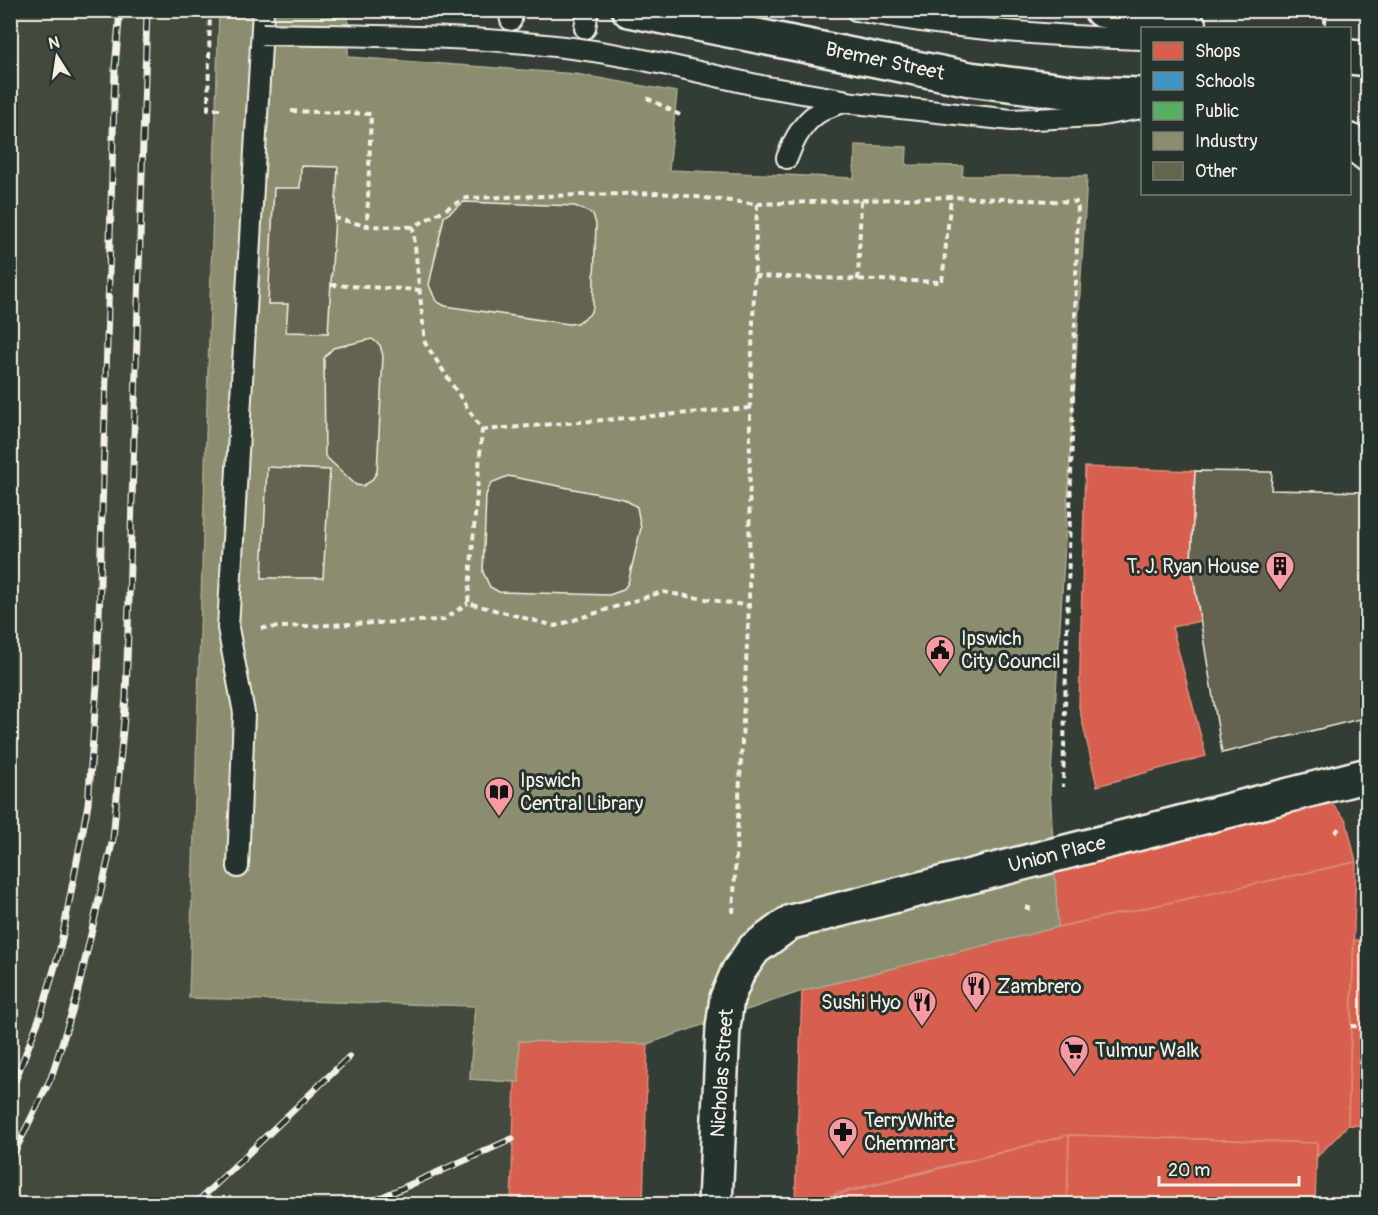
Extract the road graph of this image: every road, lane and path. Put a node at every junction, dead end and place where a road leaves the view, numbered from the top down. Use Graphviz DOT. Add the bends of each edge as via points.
graph roads {
  1 [pos="210,10"];
  2 [pos="263,10"];
  3 [pos="629,10"];
  4 [pos="856,10"];
  5 [pos="1101,10"];
  6 [pos="1329,10"];
  7 [pos="1185,27"];
  8 [pos="1323,27"];
  9 [pos="1141,39"];
  10 [pos="262,43"];
  11 [pos="1351,57"];
  12 [pos="1368,59"];
  13 [pos="639,92"];
  14 [pos="1141,95"];
  15 [pos="867,104"];
  16 [pos="1141,108"];
  17 [pos="208,109"];
  18 [pos="371,114"];
  19 [pos="680,115"];
  20 [pos="1351,142"];
  21 [pos="1368,155"];
  22 [pos="787,158"];
  23 [pos="951,197"];
  24 [pos="861,200"];
  25 [pos="757,204"];
  26 [pos="334,218"];
  27 [pos="367,226"];
  28 [pos="413,227"];
  29 [pos="754,276"];
  30 [pos="858,280"];
  31 [pos="331,285"];
  32 [pos="420,290"];
  33 [pos="750,408"];
  34 [pos="482,430"];
  35 [pos="468,603"];
  36 [pos="749,606"];
  37 [pos="228,628"];
  38 [pos="1368,775"];
  39 [pos="1063,787"];
  40 [pos="238,867"];
  41 [pos="732,923"];
  42 [pos="754,949"];
  43 [pos="1352,1026"];
  44 [pos="1368,1026"];
  45 [pos="715,1204"];
  1 -- 17 [label="path"];
  2 -- 10 [label="lane"];
  3 -- 14 [label="street, Bremer Street" via="970,79 1079,93"];
  4 -- 9 [label="lane" via="989,31"];
  5 -- 7 [label="street"];
  6 -- 8 [label="path"];
  10 -- 15 [label="lane, bridge" via="454,39 555,46"];
  10 -- 37 [label="lane"];
  11 -- 12 [label="street"];
  13 -- 19 [label="path"];
  15 -- 16 [label="lane" via="1012,120 1097,116"];
  15 -- 22 [label="lane" via="844,102 815,113 797,134"];
  18 -- 27 [label="path"];
  20 -- 21 [label="street"];
  23 -- 24 [label="path"];
  23 -- 30 [label="path" via="942,282"];
  23 -- 39 [label="path" via="1078,202"];
  24 -- 25 [label="path"];
  24 -- 30 [label="path"];
  25 -- 28 [label="path" via="661,194 466,198"];
  25 -- 29 [label="path"];
  26 -- 27 [label="path"];
  27 -- 28 [label="path"];
  28 -- 32 [label="path"];
  29 -- 30 [label="path"];
  29 -- 33 [label="path"];
  31 -- 32 [label="path"];
  32 -- 34 [label="path" via="425,343"];
  33 -- 34 [label="path"];
  33 -- 36 [label="path"];
  34 -- 35 [label="path"];
  35 -- 36 [label="path" via="555,626 662,592"];
  35 -- 37 [label="path" via="443,620"];
  36 -- 41 [label="path"];
  37 -- 40 [label="lane" via="244,713"];
  38 -- 42 [label="street, Union Place" via="827,911 791,922"];
  42 -- 45 [label="street, Nicholas Street" via="727,998"];
  43 -- 44 [label="path"];
}
